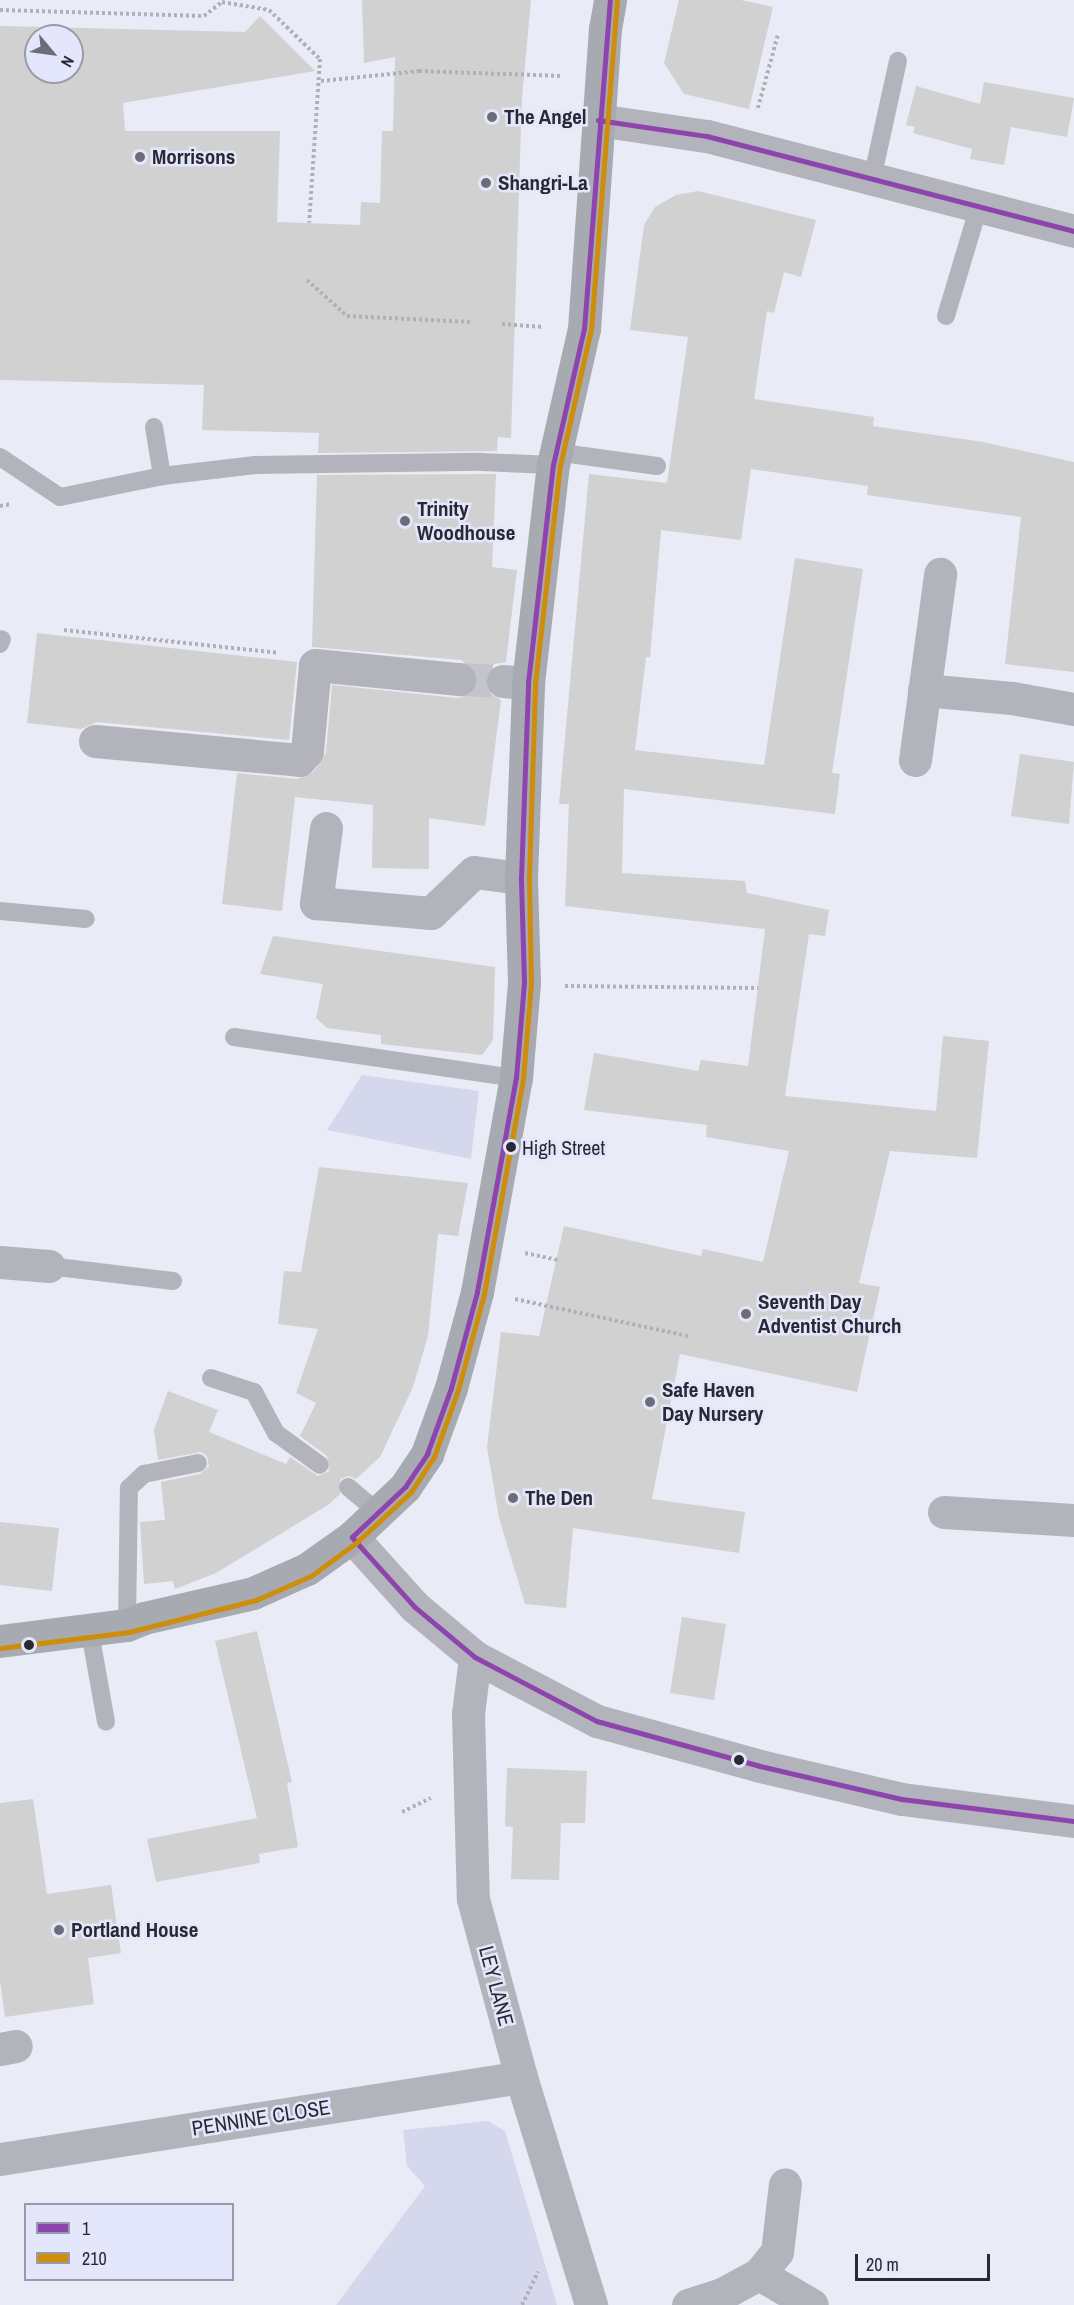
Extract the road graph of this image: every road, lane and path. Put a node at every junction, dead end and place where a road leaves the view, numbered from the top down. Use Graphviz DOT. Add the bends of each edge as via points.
graph roads {
  1 [pos="610,0"];
  2 [pos="222,1"];
  3 [pos="0,10"];
  4 [pos="778,34"];
  5 [pos="898,61"];
  6 [pos="601,78"];
  7 [pos="321,81"];
  8 [pos="598,120"];
  9 [pos="747,146"];
  10 [pos="872,179"];
  11 [pos="979,206"];
  12 [pos="309,223"];
  13 [pos="1074,231"];
  14 [pos="307,280"];
  15 [pos="946,316"];
  16 [pos="471,322"];
  17 [pos="154,427"];
  18 [pos="0,457"];
  19 [pos="554,459"];
  20 [pos="657,466"];
  21 [pos="162,476"];
  22 [pos="940,574"];
  23 [pos="64,630"];
  24 [pos="315,664"];
  25 [pos="459,679"];
  26 [pos="924,690"];
  27 [pos="1074,709"];
  28 [pos="94,741"];
  29 [pos="915,760"];
  30 [pos="326,828"];
  31 [pos="521,878"];
  32 [pos="0,911"];
  33 [pos="86,919"];
  34 [pos="559,986"];
  35 [pos="758,988"];
  36 [pos="234,1038"];
  37 [pos="516,1078"];
  38 [pos="0,1262"];
  39 [pos="49,1266"];
  40 [pos="173,1281"];
  41 [pos="477,1292"];
  42 [pos="688,1336"];
  43 [pos="211,1378"];
  44 [pos="198,1463"];
  45 [pos="320,1466"];
  46 [pos="348,1487"];
  47 [pos="378,1512"];
  48 [pos="944,1512"];
  49 [pos="1074,1520"];
  50 [pos="352,1537"];
  51 [pos="127,1625"];
  52 [pos="90,1632"];
  53 [pos="0,1641"];
  54 [pos="474,1657"];
  55 [pos="106,1722"];
  56 [pos="436,1795"];
  57 [pos="402,1812"];
  58 [pos="1074,1821"];
  59 [pos="521,2078"];
  60 [pos="0,2159"];
  61 [pos="785,2184"];
  62 [pos="539,2271"];
  63 [pos="759,2274"];
  64 [pos="522,2305"];
  65 [pos="591,2305"];
  66 [pos="688,2305"];
  67 [pos="812,2305"];
  1 -- 6 [label="street"];
  2 -- 3 [label="path" via="204,16"];
  2 -- 7 [label="path" via="269,10 320,59"];
  4 -- 9 [label="path"];
  5 -- 10 [label="lane"];
  6 -- 7 [label="path" via="419,71"];
  6 -- 8 [label="street"];
  7 -- 12 [label="path"];
  8 -- 9 [label="street"];
  8 -- 19 [label="street" via="584,329"];
  9 -- 10 [label="street"];
  10 -- 11 [label="street"];
  11 -- 13 [label="street"];
  11 -- 15 [label="lane"];
  14 -- 16 [label="path" via="346,316"];
  17 -- 21 [label="lane"];
  18 -- 21 [label="lane" via="60,497"];
  19 -- 20 [label="lane"];
  19 -- 21 [label="lane" via="255,465"];
  19 -- 31 [label="street" via="516,682"];
  22 -- 26 [label="street"];
  23 -- 24 [label="path" via="308,657"];
  24 -- 25 [label="street"];
  24 -- 28 [label="street" via="307,751 298,760"];
  26 -- 27 [label="street" via="1012,698"];
  26 -- 29 [label="street"];
  30 -- 31 [label="street" via="316,903 431,913 474,872"];
  31 -- 37 [label="street" via="524,982"];
  32 -- 33 [label="lane"];
  34 -- 35 [label="path"];
  36 -- 37 [label="lane"];
  37 -- 41 [label="street"];
  38 -- 39 [label="street"];
  39 -- 40 [label="lane"];
  41 -- 42 [label="path"];
  41 -- 47 [label="street" via="458,1366 428,1454 405,1487"];
  43 -- 45 [label="lane" via="254,1392 276,1433"];
  44 -- 51 [label="lane" via="144,1474 129,1488"];
  46 -- 47 [label="lane"];
  47 -- 50 [label="street"];
  48 -- 49 [label="street"];
  50 -- 51 [label="street" via="307,1569 253,1593"];
  50 -- 54 [label="street" via="415,1607"];
  51 -- 52 [label="street"];
  52 -- 53 [label="street"];
  52 -- 55 [label="lane"];
  54 -- 58 [label="street" via="597,1721 760,1766 902,1798"];
  54 -- 59 [label="street, LEY LANE" via="468,1713 473,1899"];
  56 -- 57 [label="path"];
  59 -- 60 [label="street, PENNINE CLOSE"];
  59 -- 65 [label="street, LEY LANE"];
  61 -- 63 [label="street" via="777,2252"];
  62 -- 64 [label="path"];
  63 -- 66 [label="street" via="722,2294"];
  63 -- 67 [label="street"];
}
